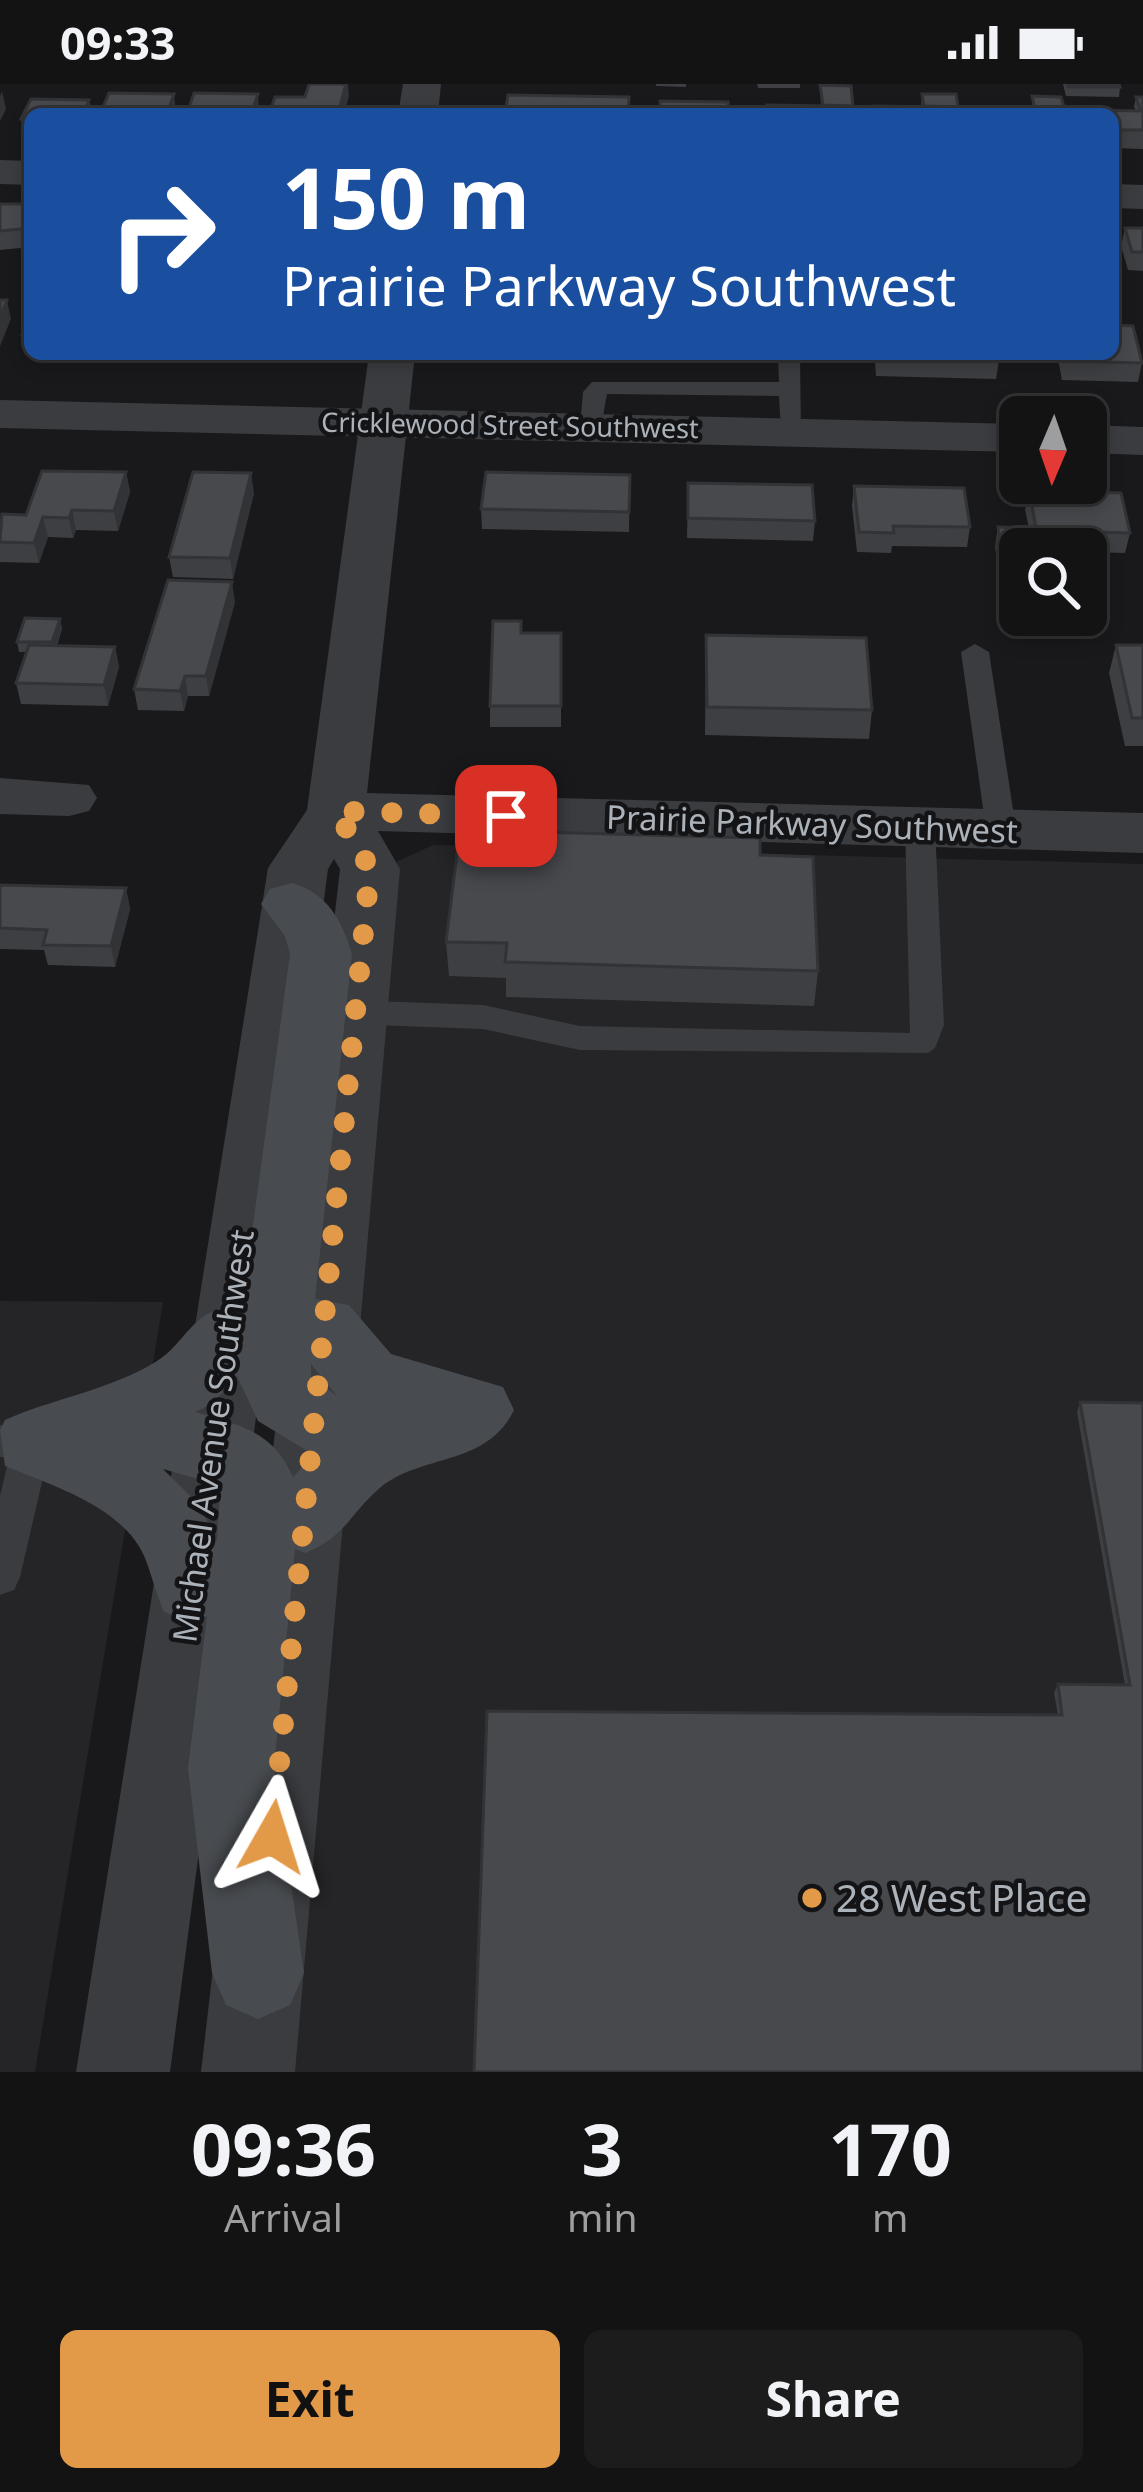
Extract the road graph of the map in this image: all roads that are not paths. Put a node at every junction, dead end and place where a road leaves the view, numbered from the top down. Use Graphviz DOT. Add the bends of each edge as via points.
graph roads {
  1 [pos="391,360"];
  2 [pos="789,360"];
  3 [pos="792,411"];
  4 [pos="0,414"];
  5 [pos="385,424"];
  6 [pos="999,436"];
  7 [pos="1107,440"];
  8 [pos="1143,441"];
  9 [pos="975,652"];
  10 [pos="0,796"];
  11 [pos="69,798"];
  12 [pos="336,811"];
  13 [pos="920,826"];
  14 [pos="1001,829"];
  15 [pos="1143,833"];
  16 [pos="292,904"];
  17 [pos="335,1011"];
  18 [pos="323,1326"];
  19 [pos="227,1337"];
  20 [pos="314,1420"];
  21 [pos="44,1435"];
  22 [pos="417,1439"];
  23 [pos="212,1448"];
  24 [pos="305,1518"];
  25 [pos="0,1577"];
  26 [pos="192,1586"];
  27 [pos="258,1973"];
  28 [pos="123,2072"];
  29 [pos="248,2072"];
  1 -- 5 [label="street, Michael Avenue Southwest"];
  2 -- 3 [label="lane"];
  3 -- 5 [label="street, Cricklewood Street Southwest" via="592,428"];
  3 -- 6 [label="street, Cricklewood Street Southwest"];
  4 -- 5 [label="street, Cricklewood Street Southwest"];
  5 -- 12 [label="street, Michael Avenue Southwest"];
  7 -- 8 [label="street"];
  9 -- 14 [label="lane"];
  10 -- 11 [label="street"];
  12 -- 13 [label="street, Prairie Parkway Southwest"];
  12 -- 16 [label="street, Michael Avenue Southwest" via="298,868"];
  12 -- 17 [label="street" via="370,868"];
  13 -- 14 [label="street, Prairie Parkway Southwest"];
  13 -- 17 [label="lane" via="928,1025 916,1045 580,1038 483,1017"];
  14 -- 15 [label="street, Prairie Parkway Southwest"];
  16 -- 17 [label="main road" via="319,940"];
  16 -- 19 [label="street, Michael Avenue Southwest"];
  17 -- 18 [label="street"];
  17 -- 20 [label="main road" via="272,1373 279,1395"];
  18 -- 20 [label="street"];
  18 -- 22 [label="main road" via="367,1378 476,1410"];
  19 -- 21 [label="main road" via="186,1382"];
  19 -- 23 [label="street, Michael Avenue Southwest"];
  20 -- 22 [label="main road" via="361,1435"];
  20 -- 24 [label="street"];
  21 -- 23 [label="main road"];
  21 -- 25 [label="lane"];
  21 -- 26 [label="main road" via="156,1507 182,1541"];
  22 -- 24 [label="main road" via="356,1462"];
  23 -- 26 [label="street, Michael Avenue Southwest"];
  23 -- 27 [label="main road" via="248,1465 261,1500 231,1753"];
  24 -- 27 [label="street"];
  26 -- 28 [label="street, Michael Avenue Southwest"];
  27 -- 29 [label="street"];
}
